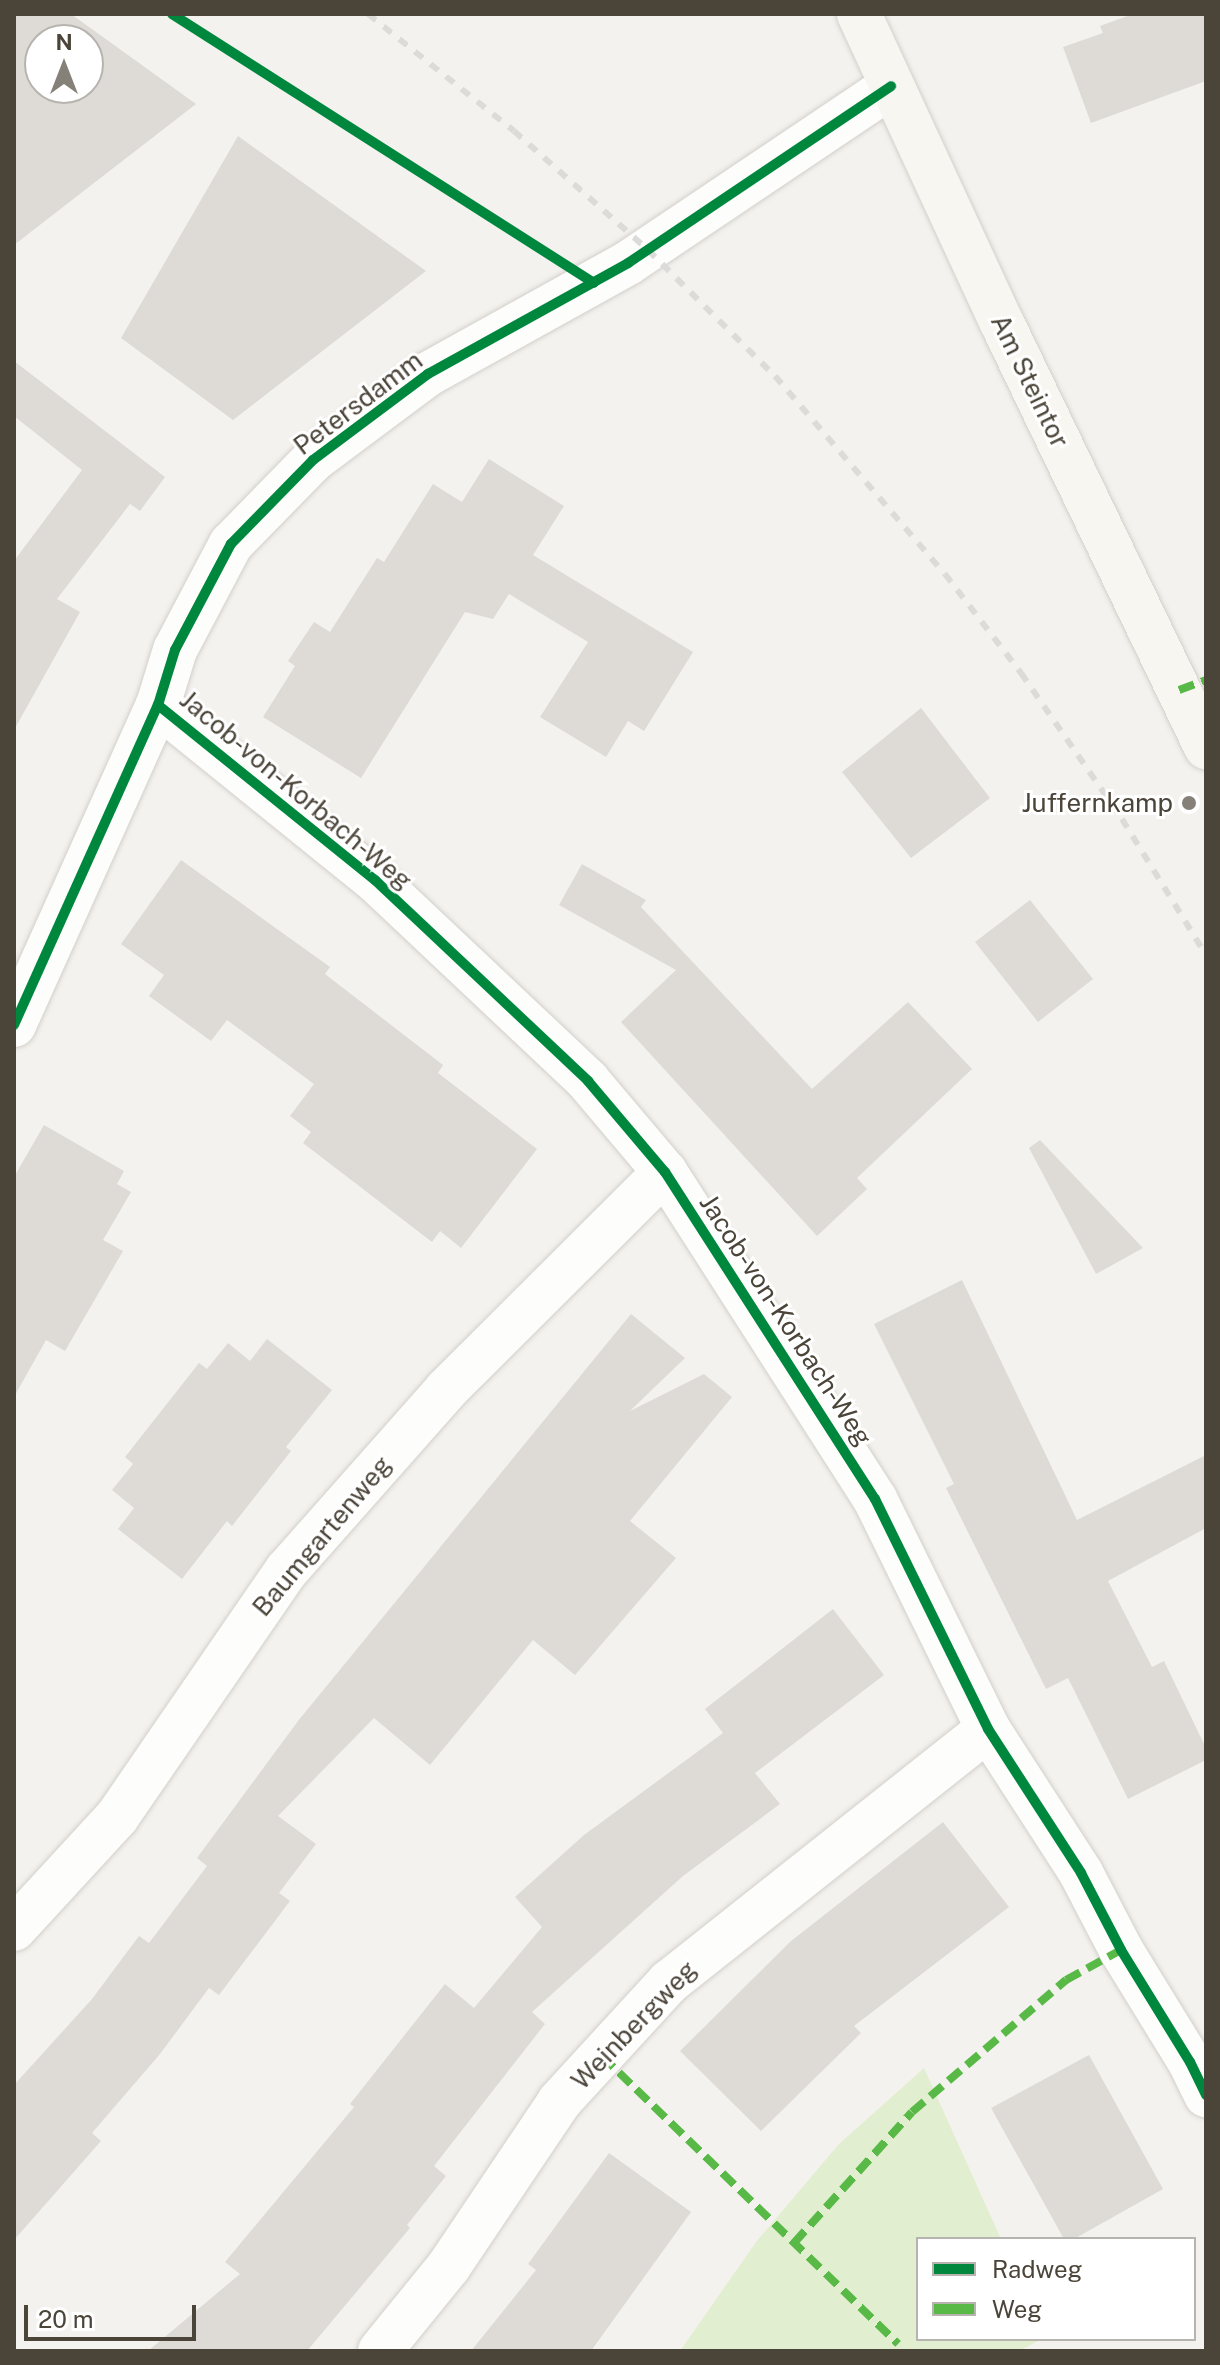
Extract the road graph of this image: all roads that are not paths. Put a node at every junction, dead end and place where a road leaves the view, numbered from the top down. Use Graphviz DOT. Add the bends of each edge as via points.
graph roads {
  1 [pos="859,14"];
  2 [pos="891,86"];
  3 [pos="158,705"];
  4 [pos="1206,747"];
  5 [pos="14,1025"];
  6 [pos="665,1172"];
  7 [pos="988,1729"];
  8 [pos="14,1929"];
  9 [pos="1206,2095"];
  10 [pos="380,2351"];
  1 -- 2 [label="street, Am Steintor"];
  2 -- 3 [label="street, Petersdamm" via="628,263 428,374 313,460 231,544 175,650"];
  2 -- 4 [label="street, Am Steintor"];
  3 -- 5 [label="street, Petersdamm"];
  3 -- 6 [label="street, Jacob-von-Korbach-Weg" via="375,880 588,1081"];
  6 -- 7 [label="street, Jacob-von-Korbach-Weg" via="875,1499"];
  6 -- 8 [label="street, Baumgartenweg" via="446,1390 287,1570 117,1817"];
  7 -- 9 [label="street, Jacob-von-Korbach-Weg" via="1081,1873"];
  7 -- 10 [label="street, Weinbergweg" via="669,1982 559,2102 449,2266"];
}
